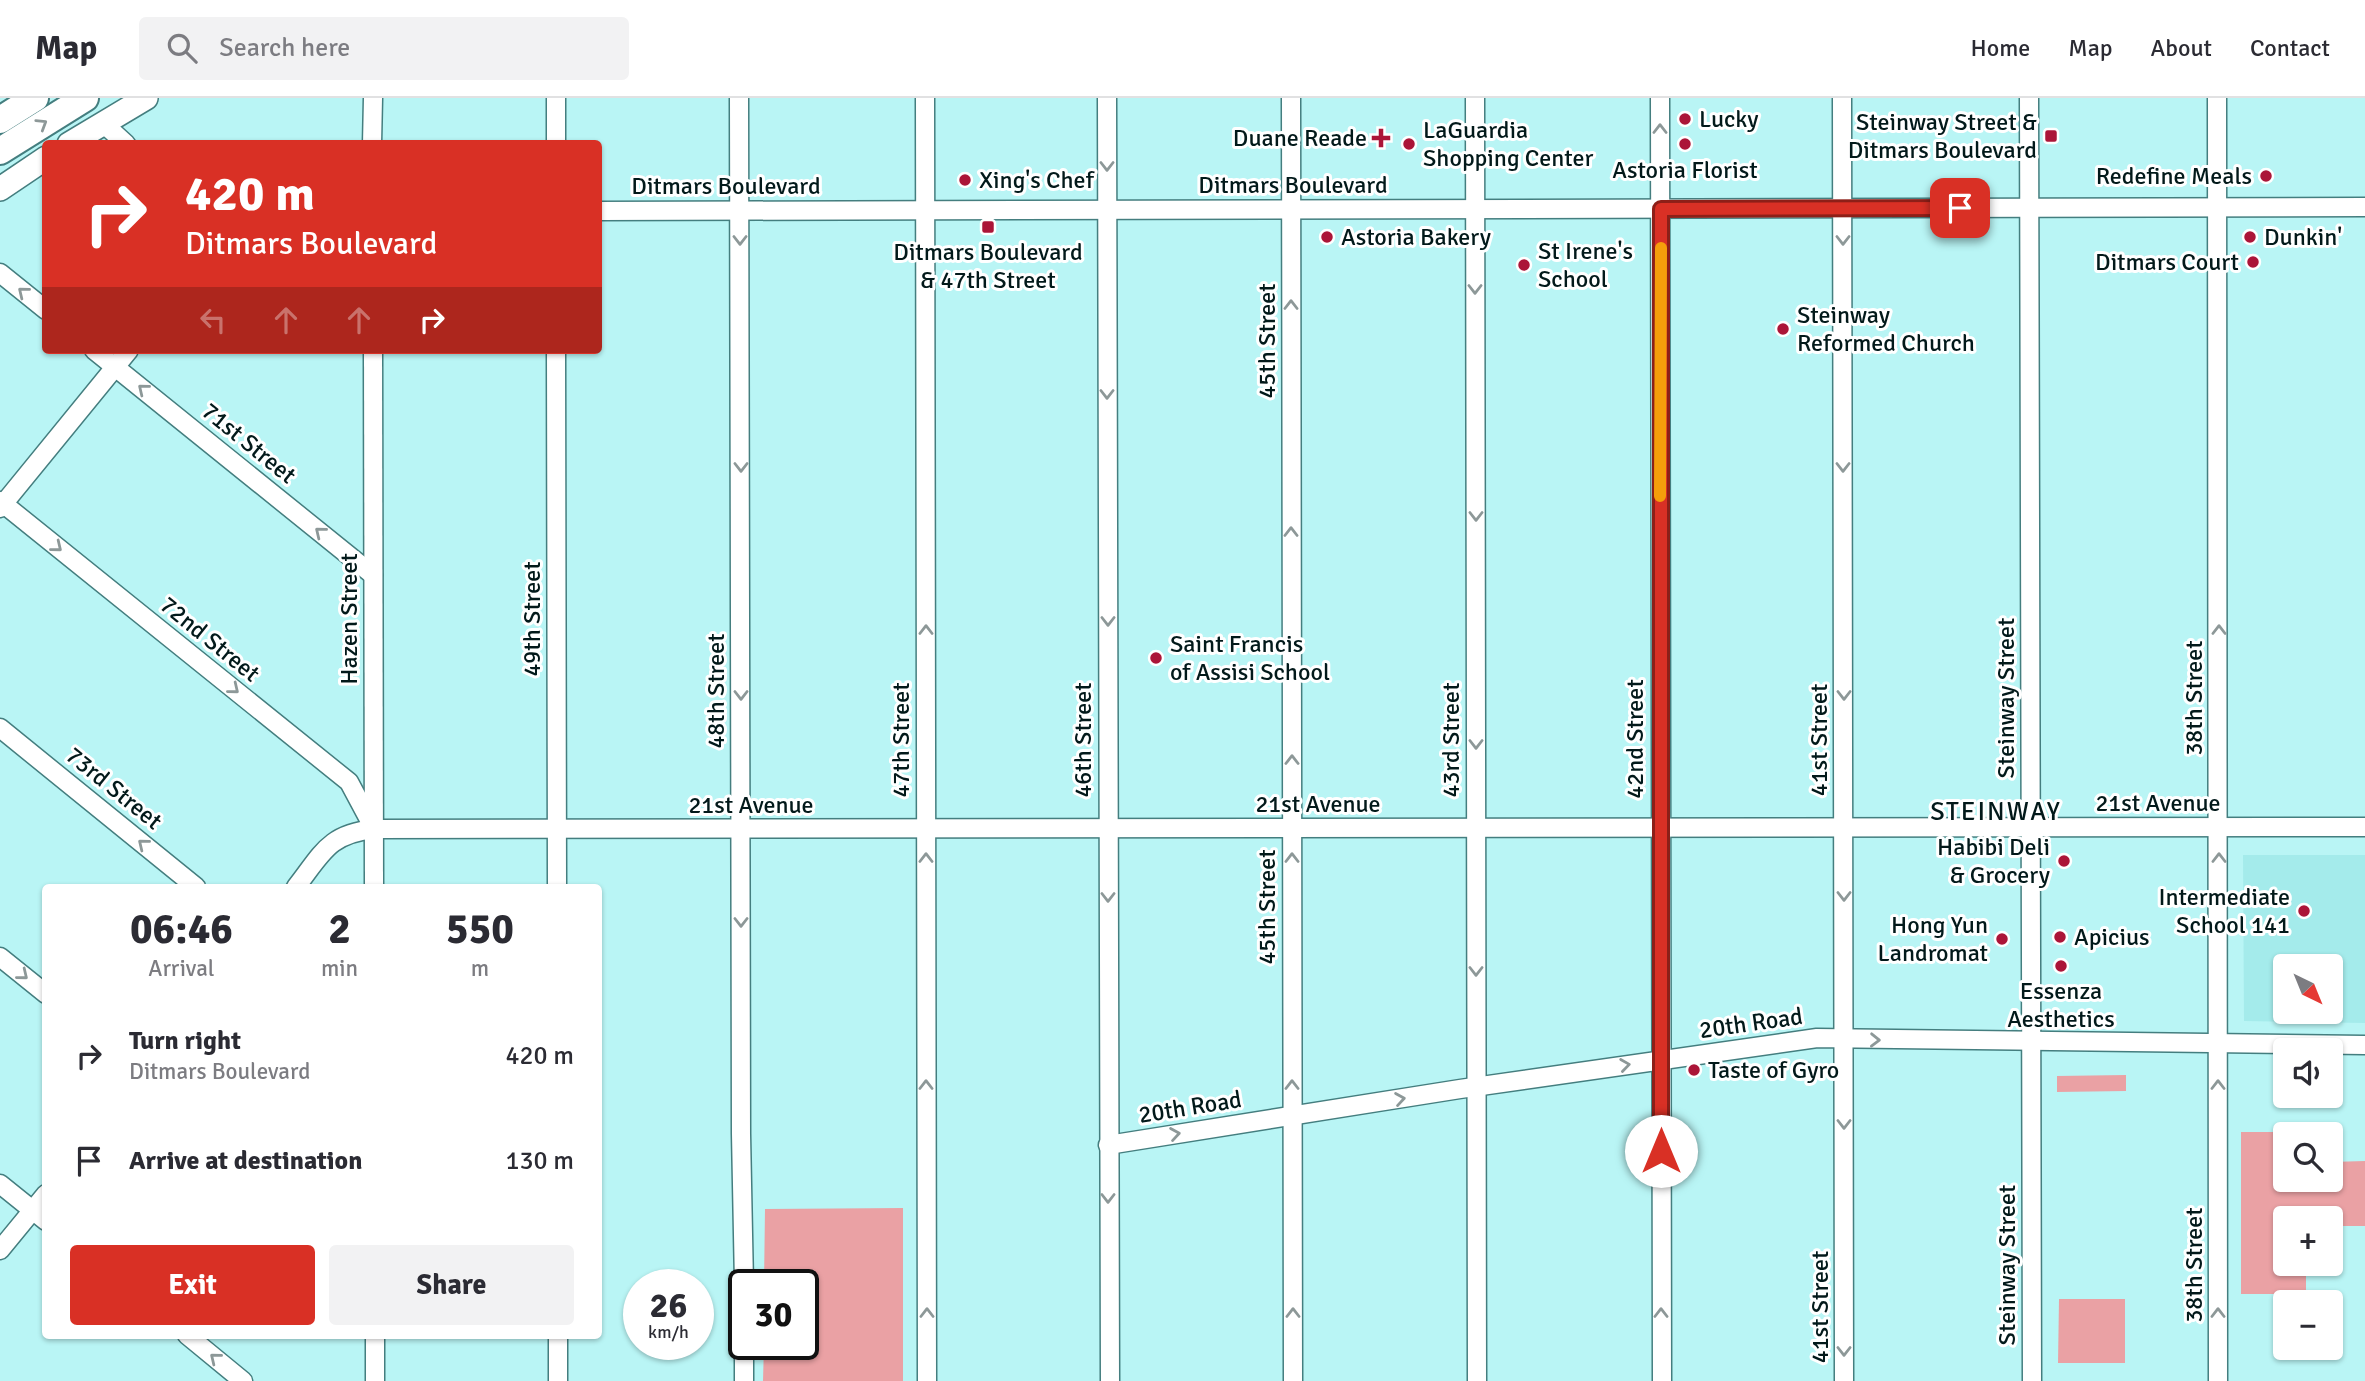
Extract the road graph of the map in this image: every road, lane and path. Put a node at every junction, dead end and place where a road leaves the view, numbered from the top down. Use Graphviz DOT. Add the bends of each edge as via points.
graph roads {
  1 [pos="36,98"];
  2 [pos="85,98"];
  3 [pos="146,98"];
  4 [pos="373,98"];
  5 [pos="556,98"];
  6 [pos="739,98"];
  7 [pos="925,98"];
  8 [pos="1107,98"];
  9 [pos="1290,98"];
  10 [pos="1475,98"];
  11 [pos="1660,98"];
  12 [pos="1842,98"];
  13 [pos="2029,98"];
  14 [pos="2217,98"];
  15 [pos="0,120"];
  16 [pos="103,123"];
  17 [pos="75,140"];
  18 [pos="122,140"];
  19 [pos="372,140"];
  20 [pos="556,140"];
  21 [pos="0,151"];
  22 [pos="42,161"];
  23 [pos="0,189"];
  24 [pos="2217,207"];
  25 [pos="2365,207"];
  26 [pos="1843,208"];
  27 [pos="2030,208"];
  28 [pos="1475,209"];
  29 [pos="1661,209"];
  30 [pos="925,210"];
  31 [pos="1107,210"];
  32 [pos="1291,210"];
  33 [pos="602,211"];
  34 [pos="740,211"];
  35 [pos="0,273"];
  36 [pos="42,307"];
  37 [pos="99,354"];
  38 [pos="126,354"];
  39 [pos="373,354"];
  40 [pos="556,354"];
  41 [pos="115,367"];
  42 [pos="1,504"];
  43 [pos="373,575"];
  44 [pos="0,728"];
  45 [pos="2219,827"];
  46 [pos="2365,827"];
  47 [pos="1292,828"];
  48 [pos="1659,828"];
  49 [pos="1844,828"];
  50 [pos="2031,828"];
  51 [pos="374,829"];
  52 [pos="557,829"];
  53 [pos="926,829"];
  54 [pos="1108,829"];
  55 [pos="1476,829"];
  56 [pos="741,830"];
  57 [pos="192,884"];
  58 [pos="298,884"];
  59 [pos="374,884"];
  60 [pos="557,884"];
  61 [pos="0,957"];
  62 [pos="42,991"];
  63 [pos="1843,1039"];
  64 [pos="2031,1042"];
  65 [pos="2217,1042"];
  66 [pos="2365,1045"];
  67 [pos="1660,1060"];
  68 [pos="1475,1087"];
  69 [pos="1292,1116"];
  70 [pos="1108,1145"];
  71 [pos="0,1184"];
  72 [pos="39,1215"];
  73 [pos="0,1250"];
  74 [pos="744,1269"];
  75 [pos="192,1339"];
  76 [pos="375,1339"];
  77 [pos="558,1339"];
  78 [pos="744,1360"];
  79 [pos="243,1381"];
  80 [pos="375,1381"];
  81 [pos="558,1381"];
  82 [pos="744,1381"];
  83 [pos="927,1381"];
  84 [pos="1110,1381"];
  85 [pos="1293,1381"];
  86 [pos="1478,1381"];
  87 [pos="1662,1381"];
  88 [pos="1844,1381"];
  89 [pos="2032,1381"];
  90 [pos="2218,1381"];
  1 -- 15 [label="highway"];
  21 -- 2 [label="highway, one-way"];
  3 -- 16 [label="main road"];
  4 -- 19 [label="street"];
  5 -- 20 [label="street"];
  6 -- 34 [label="street, 48th Street"];
  7 -- 30 [label="street, 47th Street"];
  8 -- 31 [label="street, 46th Street, one-way"];
  9 -- 32 [label="street, 45th Street"];
  10 -- 28 [label="street, 43rd Street"];
  29 -- 11 [label="street, 42nd Street, one-way"];
  12 -- 26 [label="street, 41st Street"];
  13 -- 27 [label="street, Steinway Street"];
  14 -- 24 [label="street, 38th Street"];
  16 -- 17 [label="main road"];
  16 -- 18 [label="street"];
  22 -- 23 [label="main road"];
  24 -- 25 [label="street, Ditmars Boulevard"];
  24 -- 27 [label="street, Ditmars Boulevard"];
  45 -- 24 [label="street, 38th Street, one-way"];
  26 -- 27 [label="street, Ditmars Boulevard"];
  26 -- 29 [label="street, Ditmars Boulevard"];
  26 -- 49 [label="street, 41st Street, one-way"];
  27 -- 50 [label="street, Steinway Street"];
  28 -- 29 [label="street, Ditmars Boulevard"];
  28 -- 32 [label="street, Ditmars Boulevard"];
  28 -- 55 [label="street, 43rd Street, one-way"];
  29 -- 48 [label="street, 42nd Street"];
  30 -- 31 [label="street, Ditmars Boulevard"];
  30 -- 34 [label="street, Ditmars Boulevard"];
  53 -- 30 [label="street, 47th Street, one-way"];
  31 -- 32 [label="street, Ditmars Boulevard"];
  31 -- 54 [label="street, 46th Street, one-way"];
  47 -- 32 [label="street, 45th Street, one-way"];
  33 -- 34 [label="street, Ditmars Boulevard"];
  34 -- 56 [label="street, 48th Street, one-way"];
  36 -- 35 [label="street, one-way"];
  37 -- 41 [label="street, 71st Street"];
  38 -- 41 [label="street"];
  39 -- 43 [label="street, Hazen Street"];
  40 -- 52 [label="street, 49th Street"];
  41 -- 42 [label="street"];
  43 -- 41 [label="street, 71st Street, one-way"];
  42 -- 51 [label="street, 72nd Street, one-way" via="349,782"];
  43 -- 51 [label="street, Hazen Street"];
  57 -- 44 [label="street, 73rd Street, one-way"];
  45 -- 46 [label="street, 21st Avenue"];
  45 -- 50 [label="street, 21st Avenue"];
  65 -- 45 [label="street, 38th Street, one-way"];
  47 -- 54 [label="street, 21st Avenue"];
  47 -- 55 [label="street, 21st Avenue"];
  69 -- 47 [label="street, 45th Street, one-way"];
  48 -- 49 [label="street, 21st Avenue"];
  48 -- 55 [label="street, 21st Avenue"];
  48 -- 67 [label="street, 42nd Street"];
  49 -- 50 [label="street, 21st Avenue"];
  49 -- 63 [label="street, 41st Street, one-way"];
  50 -- 64 [label="street, Steinway Street"];
  51 -- 52 [label="street, 21st Avenue"];
  51 -- 58 [label="street, 21st Avenue" via="349,832 335,840"];
  51 -- 59 [label="street, Hazen Street"];
  52 -- 56 [label="street, 21st Avenue"];
  52 -- 60 [label="street, 49th Street"];
  53 -- 54 [label="street, 21st Avenue"];
  53 -- 56 [label="street, 21st Avenue"];
  83 -- 53 [label="street, 47th Street, one-way"];
  54 -- 70 [label="street, 46th Street, one-way"];
  55 -- 68 [label="street, 43rd Street, one-way"];
  56 -- 74 [label="street, 48th Street, one-way"];
  61 -- 62 [label="street, one-way"];
  63 -- 64 [label="street, 20th Road, one-way"];
  63 -- 67 [label="street, 20th Road" via="1816,1038"];
  63 -- 88 [label="street, 41st Street, one-way"];
  64 -- 65 [label="street, 20th Road"];
  64 -- 89 [label="street, Steinway Street"];
  65 -- 66 [label="street, 20th Road"];
  90 -- 65 [label="street, 38th Street, one-way"];
  68 -- 67 [label="street, 20th Road, one-way"];
  87 -- 67 [label="street, 42nd Street, one-way"];
  69 -- 68 [label="street, 20th Road, one-way"];
  68 -- 86 [label="street, 43rd Street"];
  70 -- 69 [label="street, 20th Road, one-way"];
  85 -- 69 [label="street, 45th Street, one-way"];
  70 -- 84 [label="street, 46th Street, one-way"];
  71 -- 72 [label="street"];
  72 -- 73 [label="street"];
  79 -- 75 [label="street, one-way"];
  76 -- 80 [label="street"];
  77 -- 81 [label="street"];
  78 -- 82 [label="street"];
}
